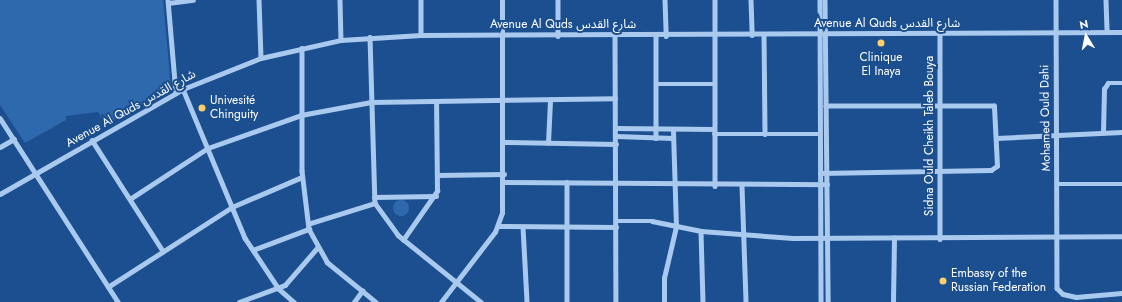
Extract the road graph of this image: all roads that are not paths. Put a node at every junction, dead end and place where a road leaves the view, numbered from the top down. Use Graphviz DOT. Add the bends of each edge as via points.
graph roads {
  1 [pos="193,0"];
  2 [pos="259,0"];
  3 [pos="340,0"];
  4 [pos="421,0"];
  5 [pos="502,0"];
  6 [pos="558,0"];
  7 [pos="665,0"];
  8 [pos="715,0"];
  9 [pos="751,0"];
  10 [pos="820,0"];
  11 [pos="825,0"];
  12 [pos="1056,0"];
  13 [pos="1106,0"];
  14 [pos="168,1"];
  15 [pos="1107,32"];
  16 [pos="1122,32"];
  17 [pos="940,33"];
  18 [pos="1056,33"];
  19 [pos="822,34"];
  20 [pos="421,35"];
  21 [pos="503,35"];
  22 [pos="716,35"];
  23 [pos="752,35"];
  24 [pos="764,35"];
  25 [pos="558,36"];
  26 [pos="615,36"];
  27 [pos="656,36"];
  28 [pos="666,36"];
  29 [pos="370,37"];
  30 [pos="341,40"];
  31 [pos="302,48"];
  32 [pos="261,58"];
  33 [pos="1122,82"];
  34 [pos="656,84"];
  35 [pos="715,84"];
  36 [pos="183,89"];
  37 [pos="176,93"];
  38 [pos="614,98"];
  39 [pos="550,100"];
  40 [pos="371,102"];
  41 [pos="436,102"];
  42 [pos="503,102"];
  43 [pos="826,106"];
  44 [pos="940,106"];
  45 [pos="301,115"];
  46 [pos="0,118"];
  47 [pos="616,128"];
  48 [pos="657,129"];
  49 [pos="673,130"];
  50 [pos="714,131"];
  51 [pos="1122,132"];
  52 [pos="1103,133"];
  53 [pos="765,134"];
  54 [pos="820,134"];
  55 [pos="1056,135"];
  56 [pos="616,136"];
  57 [pos="656,138"];
  58 [pos="673,138"];
  59 [pos="997,138"];
  60 [pos="14,139"];
  61 [pos="92,140"];
  62 [pos="504,142"];
  63 [pos="548,143"];
  64 [pos="616,144"];
  65 [pos="0,147"];
  66 [pos="208,148"];
  67 [pos="940,172"];
  68 [pos="35,173"];
  69 [pos="820,173"];
  70 [pos="827,173"];
  71 [pos="504,174"];
  72 [pos="438,175"];
  73 [pos="302,177"];
  74 [pos="504,182"];
  75 [pos="567,182"];
  76 [pos="616,182"];
  77 [pos="821,184"];
  78 [pos="828,184"];
  79 [pos="1057,184"];
  80 [pos="1122,184"];
  81 [pos="673,185"];
  82 [pos="715,186"];
  83 [pos="742,186"];
  84 [pos="0,194"];
  85 [pos="374,196"];
  86 [pos="436,196"];
  87 [pos="130,199"];
  88 [pos="375,203"];
  89 [pos="232,207"];
  90 [pos="616,221"];
  91 [pos="308,226"];
  92 [pos="498,226"];
  93 [pos="523,227"];
  94 [pos="567,227"];
  95 [pos="616,227"];
  96 [pos="676,227"];
  97 [pos="701,231"];
  98 [pos="743,235"];
  99 [pos="1122,236"];
  100 [pos="1056,237"];
  101 [pos="820,238"];
  102 [pos="894,238"];
  103 [pos="828,239"];
  104 [pos="940,239"];
  105 [pos="403,240"];
  106 [pos="317,248"];
  107 [pos="253,250"];
  108 [pos="163,251"];
  109 [pos="457,281"];
  110 [pos="108,287"];
  111 [pos="279,289"];
  112 [pos="362,292"];
  113 [pos="1122,293"];
  114 [pos="118,302"];
  115 [pos="240,302"];
  116 [pos="294,302"];
  117 [pos="354,302"];
  118 [pos="376,302"];
  119 [pos="441,302"];
  120 [pos="481,302"];
  121 [pos="527,302"];
  122 [pos="567,302"];
  123 [pos="616,302"];
  124 [pos="664,302"];
  125 [pos="703,302"];
  126 [pos="746,302"];
  127 [pos="821,302"];
  128 [pos="828,302"];
  129 [pos="893,302"];
  1 -- 14 [label="street"];
  2 -- 32 [label="street"];
  3 -- 30 [label="street"];
  4 -- 20 [label="street"];
  5 -- 21 [label="street"];
  6 -- 25 [label="street"];
  7 -- 28 [label="street"];
  8 -- 22 [label="street"];
  9 -- 23 [label="street"];
  10 -- 19 [label="street"];
  11 -- 19 [label="street"];
  12 -- 18 [label="street, Mohamed Ould Dahi"];
  13 -- 15 [label="street"];
  14 -- 37 [label="street"];
  15 -- 16 [label="street, Avenue Al Quds شارع القدس"];
  15 -- 18 [label="street, Avenue Al Quds شارع القدس"];
  17 -- 18 [label="street, Avenue Al Quds شارع القدس"];
  17 -- 19 [label="street, Avenue Al Quds شارع القدس"];
  17 -- 44 [label="street, Sidna Ould Cheikh Taleb Bouya"];
  18 -- 55 [label="street, Mohamed Ould Dahi"];
  19 -- 24 [label="street, Avenue Al Quds شارع القدس"];
  19 -- 43 [label="street"];
  19 -- 54 [label="street"];
  20 -- 21 [label="street, Avenue Al Quds شارع القدس"];
  20 -- 29 [label="street, Avenue Al Quds شارع القدس"];
  21 -- 25 [label="street, Avenue Al Quds شارع القدس"];
  21 -- 42 [label="street"];
  22 -- 23 [label="street, Avenue Al Quds شارع القدس"];
  22 -- 28 [label="street, Avenue Al Quds شارع القدس"];
  22 -- 35 [label="street"];
  23 -- 24 [label="street, Avenue Al Quds شارع القدس"];
  24 -- 53 [label="street"];
  25 -- 26 [label="street, Avenue Al Quds شارع القدس"];
  26 -- 27 [label="street, Avenue Al Quds شارع القدس"];
  26 -- 38 [label="street"];
  27 -- 28 [label="street, Avenue Al Quds شارع القدس"];
  27 -- 34 [label="street"];
  29 -- 30 [label="street, Avenue Al Quds شارع القدس"];
  29 -- 40 [label="street"];
  30 -- 31 [label="street, Avenue Al Quds شارع القدس"];
  31 -- 32 [label="street, Avenue Al Quds شارع القدس"];
  31 -- 45 [label="street"];
  32 -- 36 [label="street, Avenue Al Quds شارع القدس"];
  33 -- 52 [label="street" via="1108,83 1104,89"];
  34 -- 35 [label="street"];
  34 -- 48 [label="street"];
  35 -- 50 [label="street"];
  36 -- 37 [label="street, Avenue Al Quds شارع القدس"];
  36 -- 66 [label="street"];
  37 -- 61 [label="street, Avenue Al Quds شارع القدس"];
  38 -- 39 [label="street"];
  38 -- 47 [label="street"];
  39 -- 42 [label="street"];
  39 -- 63 [label="street"];
  40 -- 41 [label="street"];
  40 -- 45 [label="street"];
  40 -- 85 [label="street"];
  41 -- 42 [label="street"];
  41 -- 72 [label="street"];
  42 -- 62 [label="street"];
  43 -- 44 [label="street"];
  43 -- 70 [label="street"];
  44 -- 59 [label="street" via="994,106"];
  44 -- 67 [label="street, Sidna Ould Cheikh Taleb Bouya"];
  45 -- 66 [label="street"];
  45 -- 73 [label="street"];
  46 -- 60 [label="street"];
  47 -- 48 [label="street"];
  47 -- 56 [label="street"];
  48 -- 49 [label="street"];
  48 -- 57 [label="street"];
  49 -- 50 [label="street"];
  49 -- 58 [label="street"];
  50 -- 53 [label="street"];
  50 -- 82 [label="street"];
  51 -- 52 [label="street"];
  52 -- 55 [label="street"];
  53 -- 54 [label="street"];
  54 -- 69 [label="street"];
  55 -- 59 [label="street"];
  55 -- 79 [label="street, Mohamed Ould Dahi"];
  56 -- 57 [label="street"];
  56 -- 64 [label="street"];
  57 -- 58 [label="street"];
  58 -- 81 [label="street"];
  59 -- 67 [label="street" via="996,169"];
  60 -- 65 [label="street"];
  60 -- 68 [label="street"];
  61 -- 68 [label="street, Avenue Al Quds شارع القدس"];
  61 -- 87 [label="street"];
  62 -- 63 [label="street"];
  62 -- 71 [label="street"];
  63 -- 64 [label="street"];
  64 -- 76 [label="street"];
  66 -- 87 [label="street"];
  66 -- 89 [label="street"];
  67 -- 70 [label="street"];
  67 -- 104 [label="street, Sidna Ould Cheikh Taleb Bouya"];
  68 -- 84 [label="street, Avenue Al Quds شارع القدس"];
  68 -- 110 [label="street"];
  69 -- 70 [label="street"];
  69 -- 77 [label="street"];
  70 -- 78 [label="street"];
  71 -- 72 [label="street"];
  71 -- 74 [label="street"];
  72 -- 86 [label="street"];
  73 -- 89 [label="street"];
  73 -- 91 [label="street"];
  74 -- 75 [label="street"];
  74 -- 92 [label="street"];
  75 -- 76 [label="street"];
  75 -- 94 [label="street"];
  76 -- 81 [label="street"];
  76 -- 90 [label="street"];
  77 -- 78 [label="street"];
  77 -- 83 [label="street"];
  77 -- 101 [label="street"];
  78 -- 103 [label="street"];
  79 -- 80 [label="street"];
  79 -- 100 [label="street, Mohamed Ould Dahi"];
  81 -- 82 [label="street"];
  81 -- 96 [label="street"];
  82 -- 83 [label="street"];
  83 -- 98 [label="street"];
  85 -- 86 [label="street"];
  85 -- 88 [label="street"];
  86 -- 105 [label="street"];
  87 -- 108 [label="street"];
  88 -- 91 [label="street"];
  88 -- 105 [label="street"];
  89 -- 107 [label="street"];
  89 -- 108 [label="street"];
  90 -- 95 [label="street"];
  90 -- 96 [label="street" via="652,221"];
  91 -- 106 [label="street"];
  91 -- 107 [label="street"];
  92 -- 93 [label="street"];
  92 -- 109 [label="street"];
  93 -- 94 [label="street"];
  93 -- 121 [label="street"];
  94 -- 95 [label="street"];
  94 -- 122 [label="street"];
  95 -- 123 [label="street"];
  96 -- 97 [label="street"];
  96 -- 124 [label="street" via="664,278"];
  97 -- 98 [label="street"];
  97 -- 125 [label="street"];
  98 -- 101 [label="street"];
  98 -- 126 [label="street"];
  99 -- 100 [label="street"];
  100 -- 104 [label="street"];
  100 -- 113 [label="street, Mohamed Ould Dahi" via="1055,278 1057,288 1064,294"];
  101 -- 103 [label="street"];
  101 -- 127 [label="street"];
  102 -- 103 [label="street"];
  102 -- 104 [label="street"];
  102 -- 129 [label="street"];
  103 -- 128 [label="street"];
  105 -- 109 [label="street"];
  106 -- 111 [label="street"];
  106 -- 112 [label="street" via="336,271"];
  107 -- 111 [label="street"];
  108 -- 110 [label="street"];
  109 -- 119 [label="street"];
  109 -- 120 [label="street"];
  110 -- 114 [label="street"];
  111 -- 115 [label="street"];
  111 -- 116 [label="street"];
  112 -- 117 [label="street"];
  112 -- 118 [label="street"];
}
